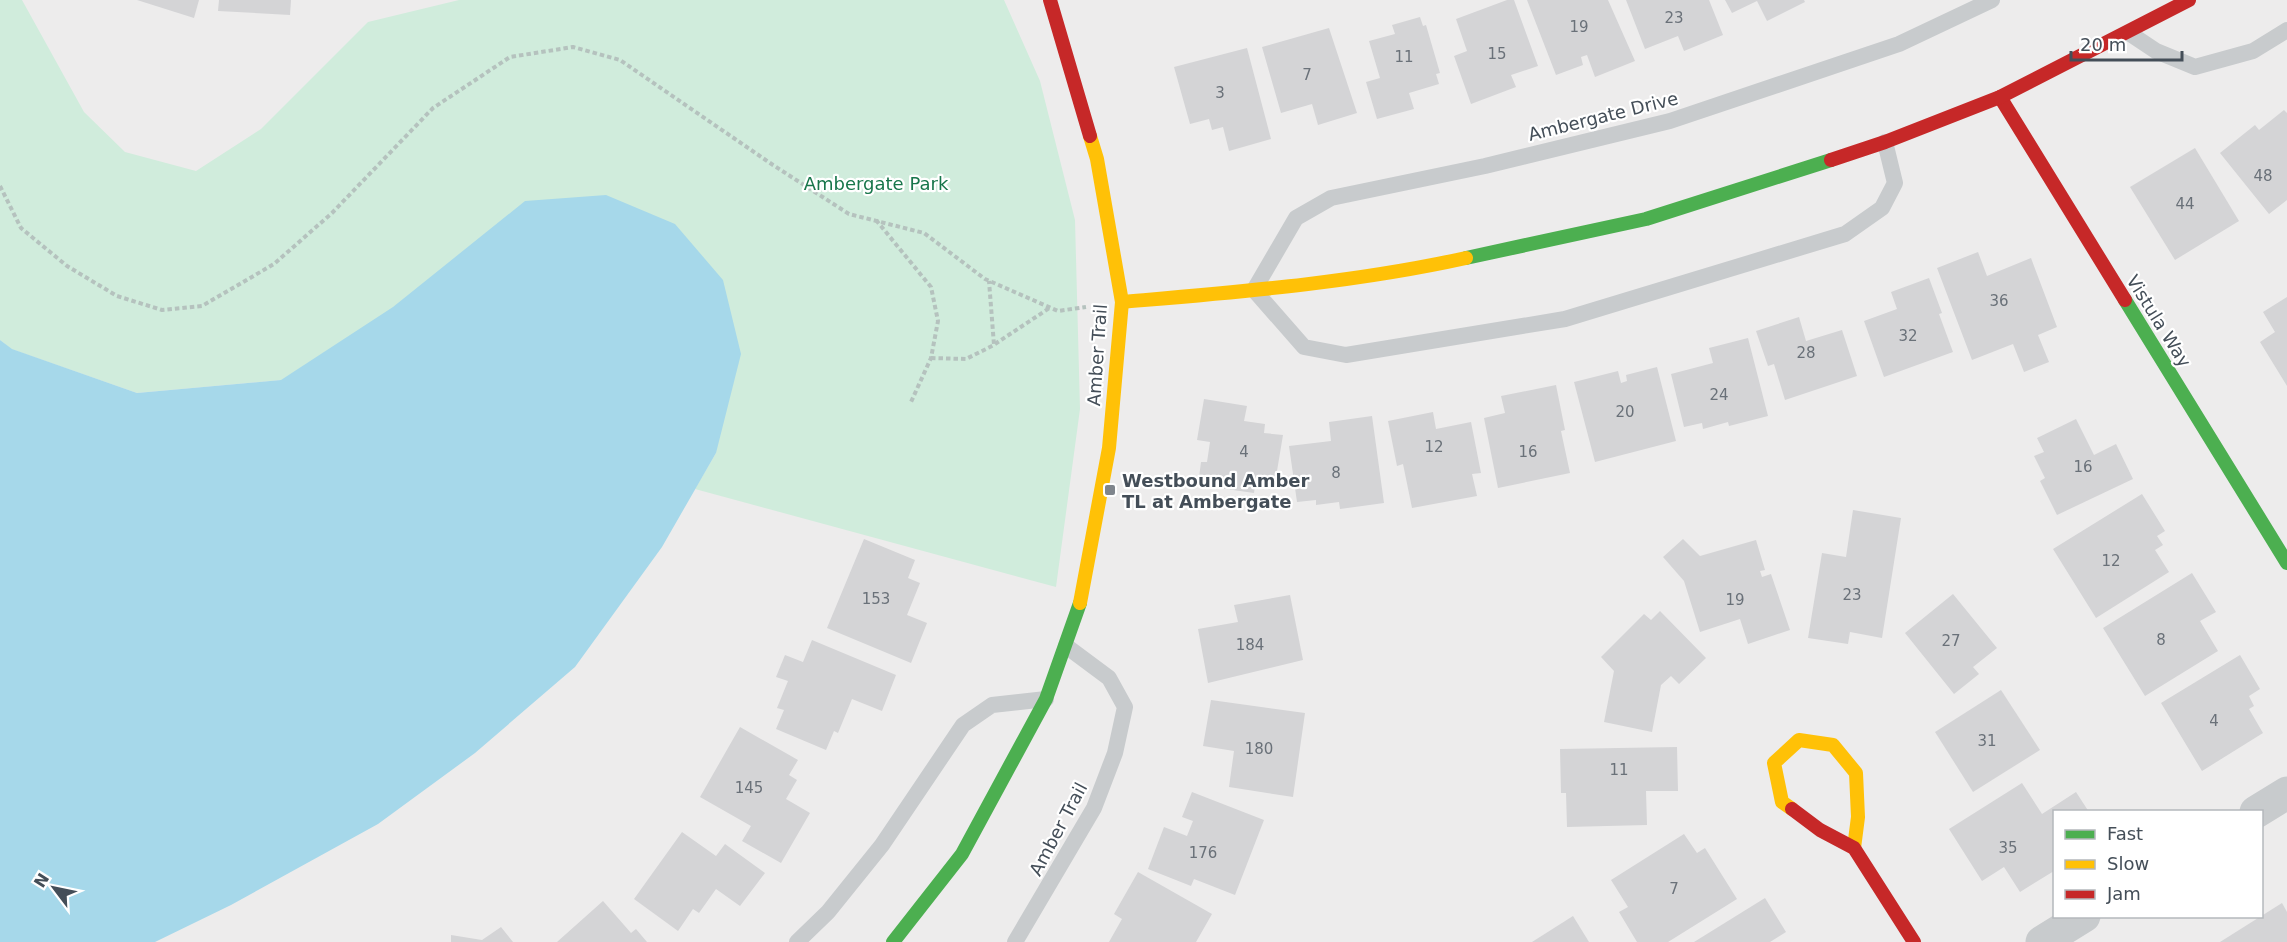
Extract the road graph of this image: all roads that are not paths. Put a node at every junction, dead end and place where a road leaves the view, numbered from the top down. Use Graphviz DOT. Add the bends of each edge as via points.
graph roads {
  1 [pos="1050,0"];
  2 [pos="1992,0"];
  3 [pos="2189,0"];
  4 [pos="2287,30"];
  5 [pos="2129,33"];
  6 [pos="2000,97"];
  7 [pos="1885,142"];
  8 [pos="1254,290"];
  9 [pos="1122,302"];
  10 [pos="2287,563"];
  11 [pos="1066,646"];
  12 [pos="1046,699"];
  13 [pos="2287,793"];
  14 [pos="2259,810"];
  15 [pos="1854,848"];
  16 [pos="2081,918"];
  17 [pos="797,942"];
  18 [pos="893,942"];
  19 [pos="1015,942"];
  20 [pos="1914,942"];
  21 [pos="2042,942"];
  1 -- 9 [label="street, Amber Trail" via="1097,159"];
  2 -- 8 [label="lane, Ambergate Drive" via="1899,44 1670,121 1331,198 1296,218"];
  3 -- 5 [label="street"];
  4 -- 5 [label="lane" via="2253,51 2195,67 2156,51"];
  5 -- 6 [label="street"];
  6 -- 7 [label="street"];
  6 -- 10 [label="street, Vistula Way"];
  7 -- 8 [label="street" via="1646,219 1430,266"];
  7 -- 8 [label="lane" via="1895,183 1882,208 1845,234 1565,319 1346,355 1304,347"];
  8 -- 9 [label="street"];
  9 -- 11 [label="street, Amber Trail" via="1109,447 1082,597"];
  11 -- 12 [label="street, Amber Trail"];
  11 -- 19 [label="lane, Amber Trail" via="1109,678 1125,707 1115,753 1095,808"];
  12 -- 17 [label="lane" via="992,705 963,725 882,845 828,912"];
  12 -- 18 [label="street, Amber Trail" via="962,854"];
  13 -- 14 [label="street"];
  15 -- 15 [label="street" via="1858,817 1856,773 1833,745 1799,740 1774,763 1782,802 1820,830"];
  15 -- 20 [label="street"];
  16 -- 21 [label="street"];
}
